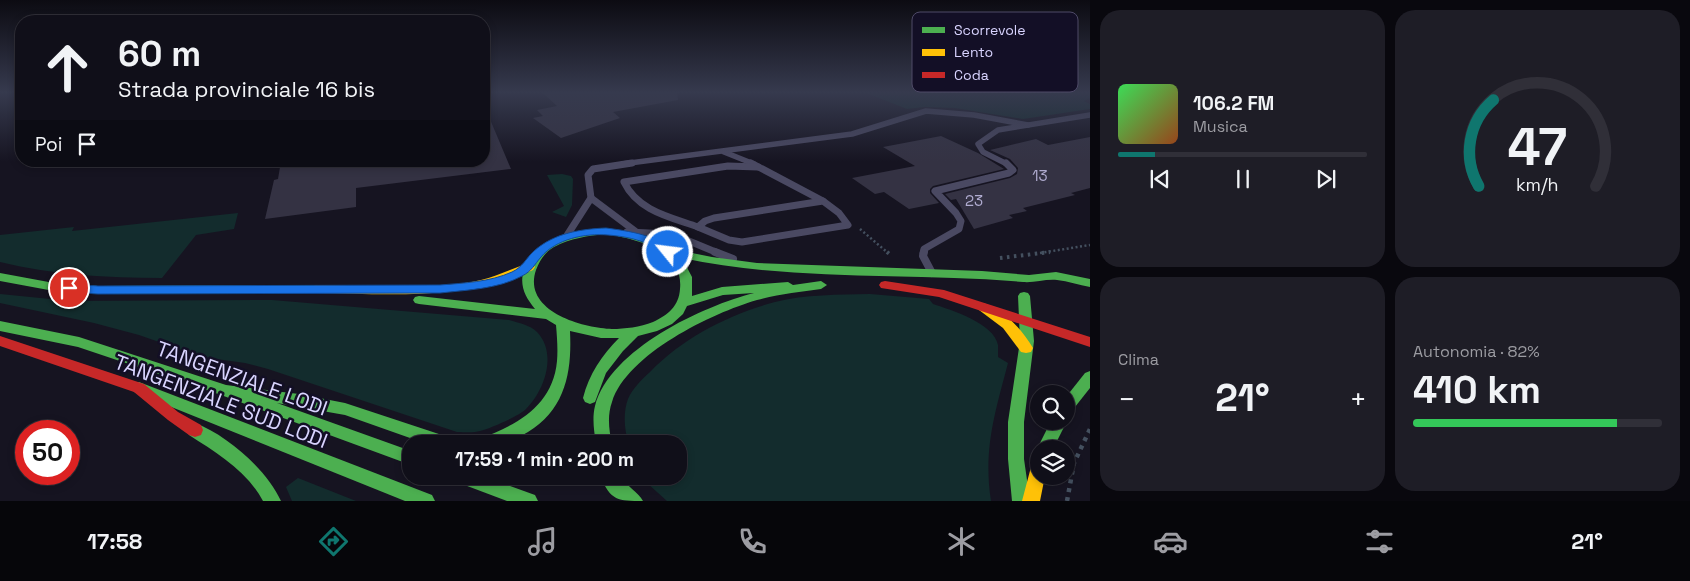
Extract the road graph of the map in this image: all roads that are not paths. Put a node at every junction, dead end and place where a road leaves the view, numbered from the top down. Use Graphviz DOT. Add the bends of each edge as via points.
graph roads {
  1 [pos="912,115"];
  2 [pos="976,115"];
  3 [pos="1088,115"];
  4 [pos="1028,125"];
  5 [pos="737,149"];
  6 [pos="722,151"];
  7 [pos="728,166"];
  8 [pos="760,166"];
  9 [pos="767,170"];
  10 [pos="590,198"];
  11 [pos="823,201"];
  12 [pos="698,227"];
  13 [pos="606,231"];
  14 [pos="636,232"];
  15 [pos="566,237"];
  16 [pos="648,240"];
  17 [pos="668,252"];
  18 [pos="529,267"];
  19 [pos="758,268"];
  20 [pos="1080,270"];
  21 [pos="932,273"];
  22 [pos="0,277"];
  23 [pos="1065,277"];
  24 [pos="1031,280"];
  25 [pos="1090,283"];
  26 [pos="877,285"];
  27 [pos="324,290"];
  28 [pos="1024,296"];
  29 [pos="684,303"];
  30 [pos="983,307"];
  31 [pos="548,315"];
  32 [pos="563,323"];
  33 [pos="1028,323"];
  34 [pos="0,326"];
  35 [pos="633,333"];
  36 [pos="1074,336"];
  37 [pos="0,342"];
  38 [pos="1090,342"];
  39 [pos="1026,348"];
  40 [pos="1090,377"];
  41 [pos="139,388"];
  42 [pos="226,391"];
  43 [pos="1075,396"];
  44 [pos="588,412"];
  45 [pos="421,435"];
  46 [pos="511,435"];
  47 [pos="603,435"];
  48 [pos="402,455"];
  49 [pos="485,485"];
  50 [pos="615,485"];
  51 [pos="623,485"];
  52 [pos="1035,485"];
  53 [pos="272,501"];
  54 [pos="426,501"];
  55 [pos="529,501"];
  56 [pos="634,501"];
  57 [pos="1021,501"];
  58 [pos="1031,501"];
  1 -- 5 [label="lane" via="852,134"];
  2 -- 4 [label="lane"];
  3 -- 4 [label="lane"];
  4 -- 21 [label="lane" via="998,130 978,144 980,149 1010,165 1012,172 935,191 961,221 959,229 924,249 923,256"];
  5 -- 6 [label="lane"];
  5 -- 8 [label="lane"];
  6 -- 7 [label="lane" via="731,160 732,164"];
  6 -- 8 [label="lane"];
  6 -- 10 [label="lane" via="598,166 588,175"];
  7 -- 9 [label="lane"];
  7 -- 12 [label="lane" via="624,182 629,193 644,205"];
  8 -- 9 [label="lane"];
  9 -- 11 [label="lane"];
  10 -- 14 [label="lane"];
  10 -- 15 [label="lane"];
  11 -- 12 [label="lane" via="714,218"];
  11 -- 12 [label="lane" via="848,225 742,242 728,240"];
  13 -- 14 [label="lane"];
  13 -- 15 [label="main road"];
  13 -- 16 [label="main road"];
  14 -- 16 [label="lane"];
  14 -- 19 [label="lane" via="678,236"];
  15 -- 18 [label="main road" via="546,246"];
  16 -- 17 [label="main road"];
  17 -- 19 [label="main road"];
  17 -- 29 [label="main road" via="687,276 688,290"];
  18 -- 27 [label="main road" via="502,280 440,289"];
  18 -- 31 [label="main road" via="527,283 533,300"];
  19 -- 21 [label="main road"];
  20 -- 23 [label="main road"];
  21 -- 24 [label="main road"];
  22 -- 27 [label="main road" via="54,287 98,290"];
  23 -- 24 [label="main road"];
  23 -- 25 [label="main road"];
  24 -- 28 [label="main road" via="1024,286"];
  26 -- 30 [label="main road" via="931,291"];
  27 -- 31 [label="main road"];
  28 -- 33 [label="main road"];
  28 -- 36 [label="main road" via="1043,319"];
  29 -- 35 [label="main road" via="673,316 656,327"];
  29 -- 47 [label="main road" via="723,290 826,285 773,292 744,300 709,314 639,356 618,377 606,396 601,414"];
  30 -- 33 [label="main road"];
  30 -- 39 [label="main road" via="1015,330"];
  31 -- 32 [label="main road"];
  32 -- 35 [label="main road" via="585,331"];
  32 -- 46 [label="main road" via="559,388 542,415"];
  33 -- 36 [label="main road"];
  33 -- 39 [label="main road"];
  34 -- 42 [label="main road, TANGENZIALE LODI" via="79,342"];
  35 -- 44 [label="main road" via="615,349 602,368 591,389"];
  36 -- 38 [label="main road"];
  37 -- 41 [label="main road, TANGENZIALE SUD LODI"];
  39 -- 57 [label="main road" via="1016,422"];
  40 -- 43 [label="main road"];
  41 -- 53 [label="main road" via="173,416 236,457 263,485"];
  41 -- 54 [label="main road, TANGENZIALE SUD LODI"];
  42 -- 45 [label="main road" via="344,409"];
  42 -- 48 [label="main road, TANGENZIALE LODI"];
  49 -- 55 [label="main road"];
  50 -- 56 [label="main road"];
  51 -- 56 [label="main road"];
  52 -- 58 [label="main road"];
}
